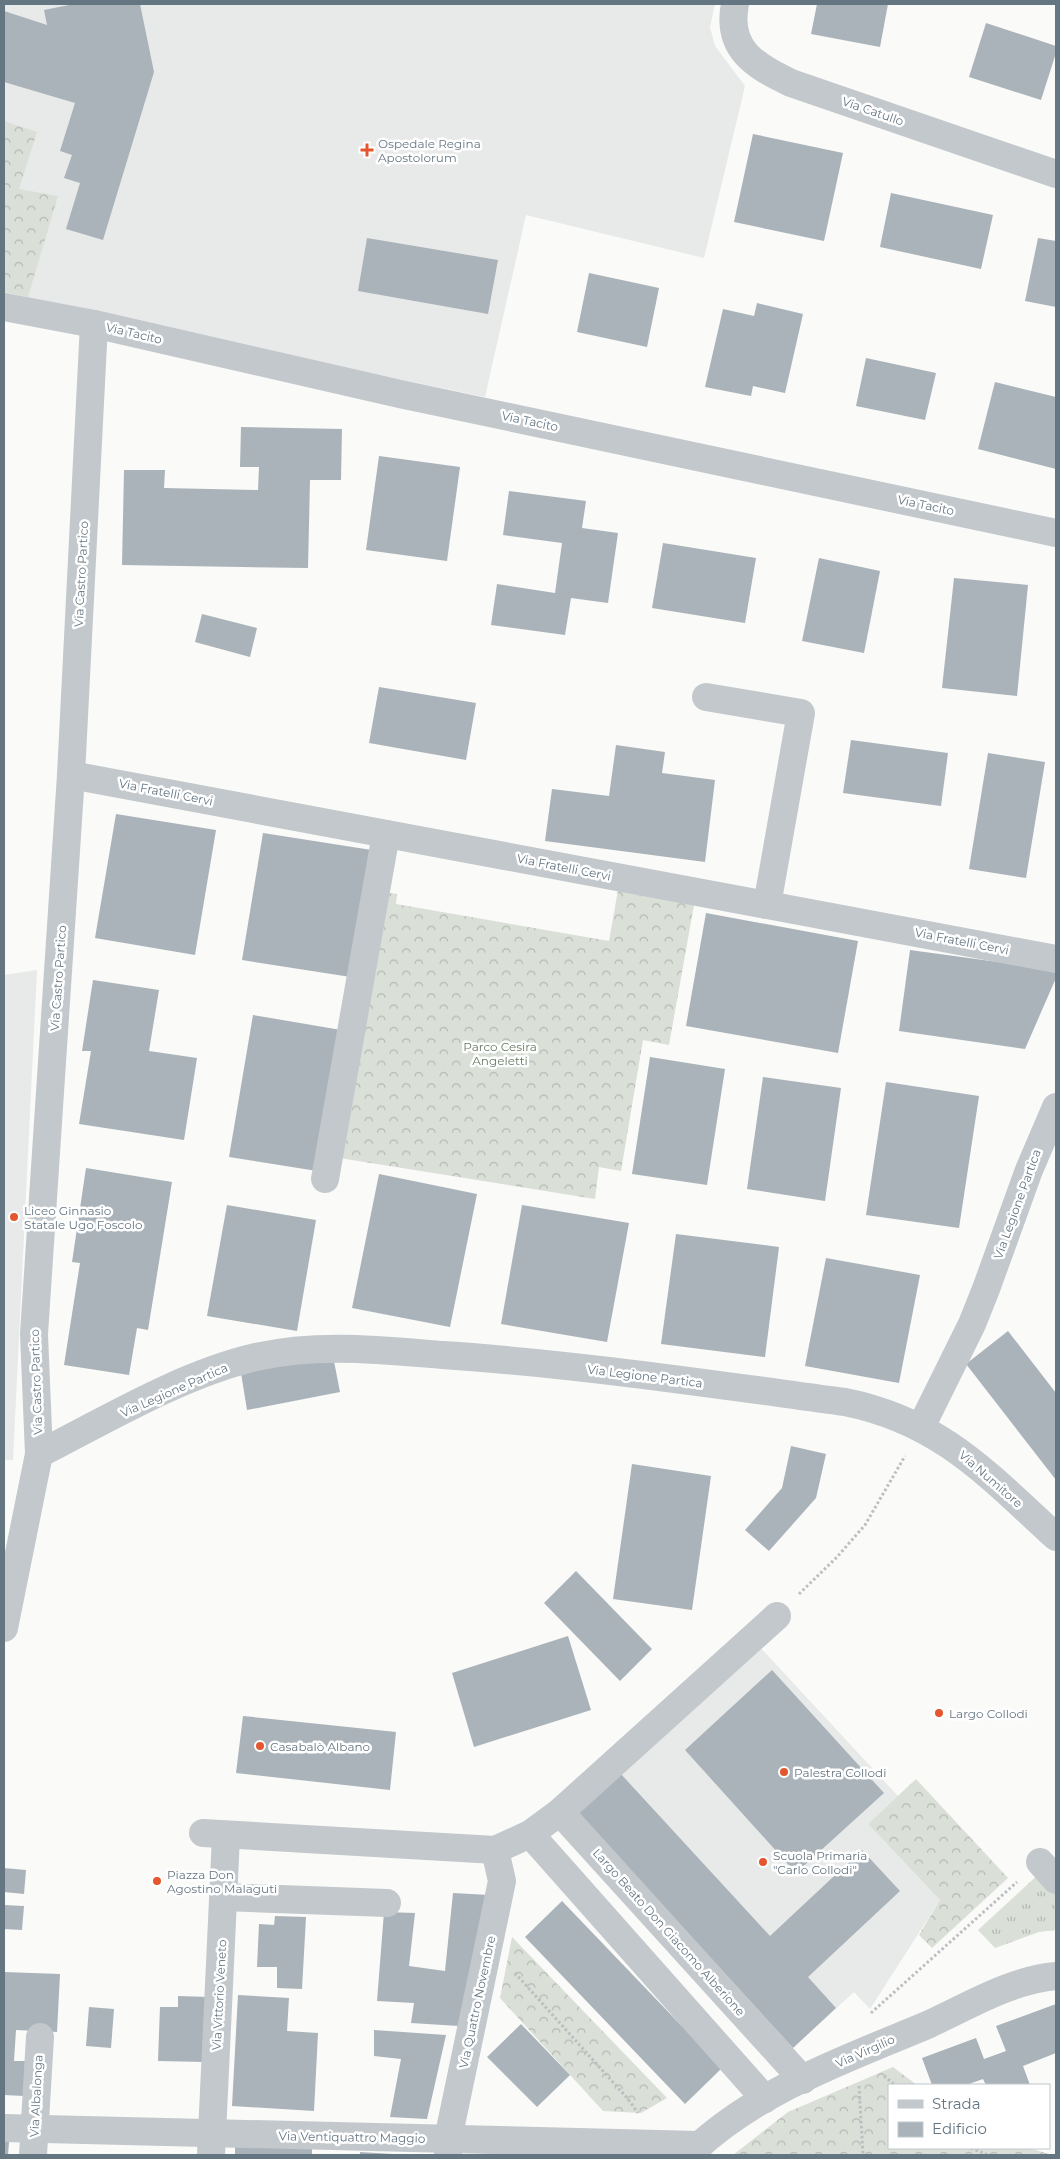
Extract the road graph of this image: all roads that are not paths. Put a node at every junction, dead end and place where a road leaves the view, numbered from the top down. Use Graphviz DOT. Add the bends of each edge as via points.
graph roads {
  1 [pos="735,4"];
  2 [pos="1056,174"];
  3 [pos="4,307"];
  4 [pos="94,324"];
  5 [pos="1056,533"];
  6 [pos="706,697"];
  7 [pos="71,775"];
  8 [pos="386,834"];
  9 [pos="767,905"];
  10 [pos="1056,959"];
  11 [pos="1056,1107"];
  12 [pos="324,1179"];
  13 [pos="921,1427"];
  14 [pos="39,1454"];
  15 [pos="1056,1537"];
  16 [pos="777,1616"];
  17 [pos="4,1628"];
  18 [pos="560,1812"];
  19 [pos="530,1834"];
  20 [pos="495,1850"];
  21 [pos="223,1897"];
  22 [pos="387,1903"];
  23 [pos="1056,1976"];
  24 [pos="40,2037"];
  25 [pos="803,2080"];
  26 [pos="765,2099"];
  27 [pos="4,2128"];
  28 [pos="34,2142"];
  29 [pos="211,2144"];
  30 [pos="448,2147"];
  31 [pos="694,2150"];
  1 -- 2 [label="street, Via Catullo" via="735,38 745,54 769,73"];
  3 -- 4 [label="street, Via Tacito"];
  4 -- 5 [label="street, Via Tacito" via="409,396"];
  4 -- 7 [label="street, Via Castro Partico"];
  6 -- 9 [label="street" via="801,713"];
  7 -- 8 [label="street, Via Fratelli Cervi"];
  7 -- 14 [label="street, Via Castro Partico" via="34,1334"];
  8 -- 9 [label="street, Via Fratelli Cervi"];
  8 -- 12 [label="street"];
  9 -- 10 [label="street, Via Fratelli Cervi"];
  11 -- 13 [label="street, Via Legione Partica" via="972,1324"];
  13 -- 14 [label="street, Via Legione Partica" via="880,1410 845,1402 523,1360 339,1347 282,1352 217,1369 150,1398"];
  13 -- 15 [label="street, Via Numitore" via="959,1450"];
  14 -- 17 [label="street, Via Castro Partico"];
  16 -- 18 [label="street"];
  18 -- 19 [label="street"];
  18 -- 25 [label="street, Largo Beato Don Giacomo Alberione"];
  19 -- 20 [label="street"];
  19 -- 26 [label="street"];
  20 -- 21 [label="street, Via Vittorio Veneto" via="215,1834"];
  20 -- 30 [label="street, Via Quattro Novembre" via="502,1881"];
  21 -- 22 [label="street"];
  21 -- 29 [label="street, Via Vittorio Veneto"];
  23 -- 25 [label="street, Via Virgilio" via="1009,1988"];
  24 -- 28 [label="street, Via Albalonga"];
  25 -- 26 [label="street, Via Virgilio"];
  26 -- 31 [label="street, Via Virgilio" via="731,2120"];
  27 -- 28 [label="street, Via Ventiquattro Maggio"];
  28 -- 29 [label="street, Via Ventiquattro Maggio"];
  29 -- 30 [label="street, Via Ventiquattro Maggio"];
  30 -- 31 [label="street, Via Ventiquattro Maggio" via="649,2144"];
}
